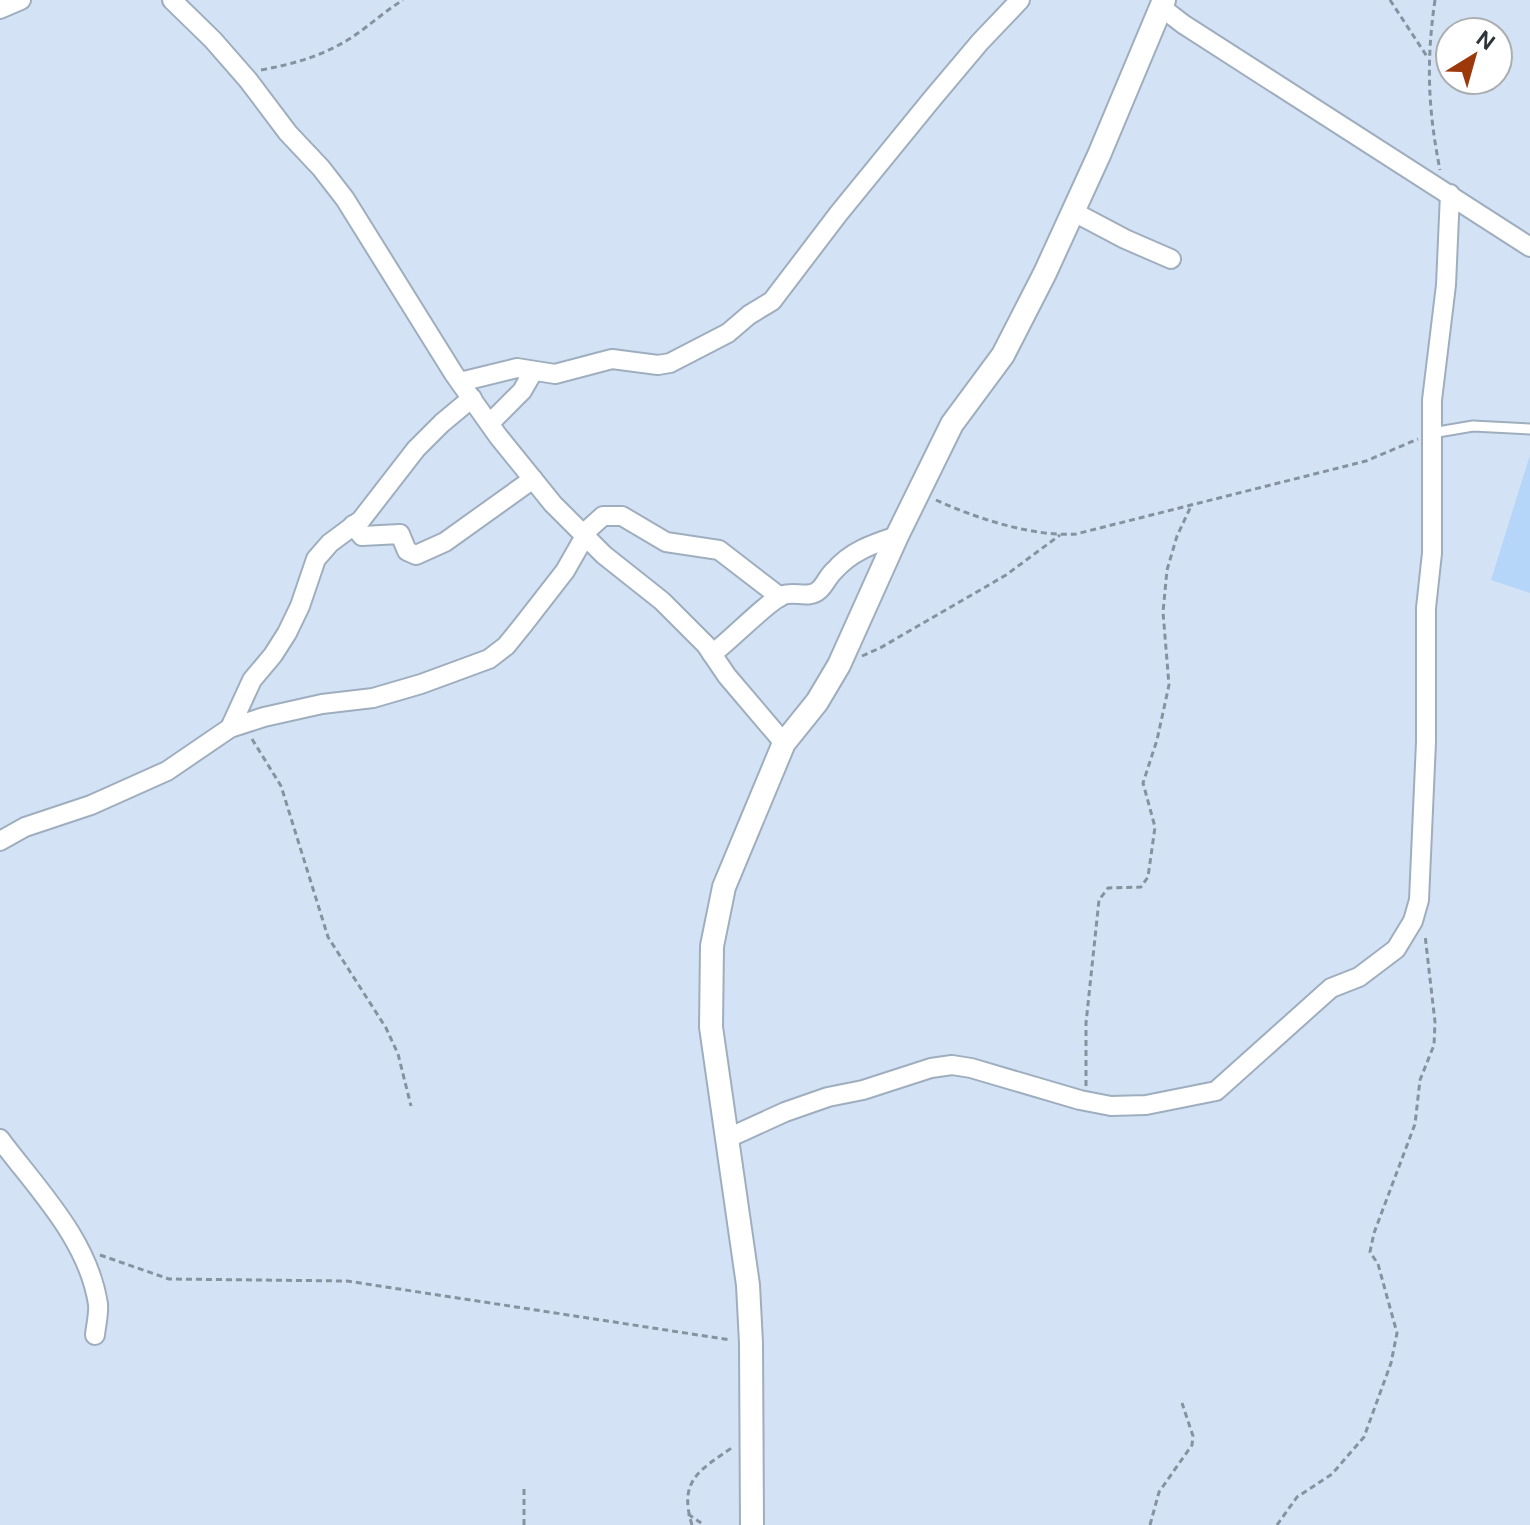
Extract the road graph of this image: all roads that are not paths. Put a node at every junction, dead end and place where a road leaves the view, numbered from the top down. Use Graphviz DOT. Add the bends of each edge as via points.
graph roads {
  1 [pos="21,0"];
  2 [pos="172,0"];
  3 [pos="1020,0"];
  4 [pos="1162,4"];
  5 [pos="0,9"];
  6 [pos="1447,192"];
  7 [pos="1072,211"];
  8 [pos="1530,247"];
  9 [pos="1171,259"];
  10 [pos="533,372"];
  11 [pos="460,382"];
  12 [pos="472,398"];
  13 [pos="490,423"];
  14 [pos="1530,429"];
  15 [pos="1432,433"];
  16 [pos="533,479"];
  17 [pos="353,525"];
  18 [pos="584,535"];
  19 [pos="897,536"];
  20 [pos="780,597"];
  21 [pos="712,654"];
  22 [pos="238,726"];
  23 [pos="784,743"];
  24 [pos="0,841"];
  25 [pos="728,1138"];
  26 [pos="0,1139"];
  27 [pos="95,1335"];
  28 [pos="752,1525"];
  1 -- 5 [label="street"];
  2 -- 11 [label="street" via="241,72 345,199"];
  3 -- 10 [label="street" via="932,99 772,301 728,333 670,363 612,359 555,374"];
  4 -- 6 [label="street" via="1183,24"];
  4 -- 7 [label="street"];
  6 -- 8 [label="street"];
  6 -- 15 [label="street" via="1446,285"];
  7 -- 9 [label="street"];
  7 -- 19 [label="street" via="1003,355 952,424"];
  10 -- 11 [label="street" via="517,368"];
  10 -- 13 [label="street"];
  11 -- 12 [label="street"];
  12 -- 13 [label="street"];
  12 -- 17 [label="street" via="416,449"];
  13 -- 16 [label="street"];
  14 -- 15 [label="lane" via="1473,426"];
  15 -- 25 [label="street" via="1419,900 1396,949 1359,977 1331,988 1216,1091 1111,1106 952,1065 828,1097"];
  16 -- 17 [label="street" via="445,542 416,555 409,554 400,534 362,536"];
  16 -- 18 [label="street"];
  17 -- 22 [label="street" via="316,559 287,633 252,680"];
  18 -- 20 [label="street" via="603,516 622,516 666,542 719,550"];
  18 -- 21 [label="street" via="662,601"];
  18 -- 22 [label="street" via="565,571 506,646 489,659 373,698 322,704"];
  19 -- 20 [label="street" via="848,557 812,595"];
  19 -- 23 [label="street" via="839,665"];
  20 -- 21 [label="street"];
  21 -- 23 [label="street"];
  22 -- 24 [label="street" via="167,771"];
  23 -- 25 [label="street" via="724,887 712,946 711,1027"];
  25 -- 28 [label="street" via="748,1285"];
  26 -- 27 [label="street" via="81,1251 99,1306"];
}
